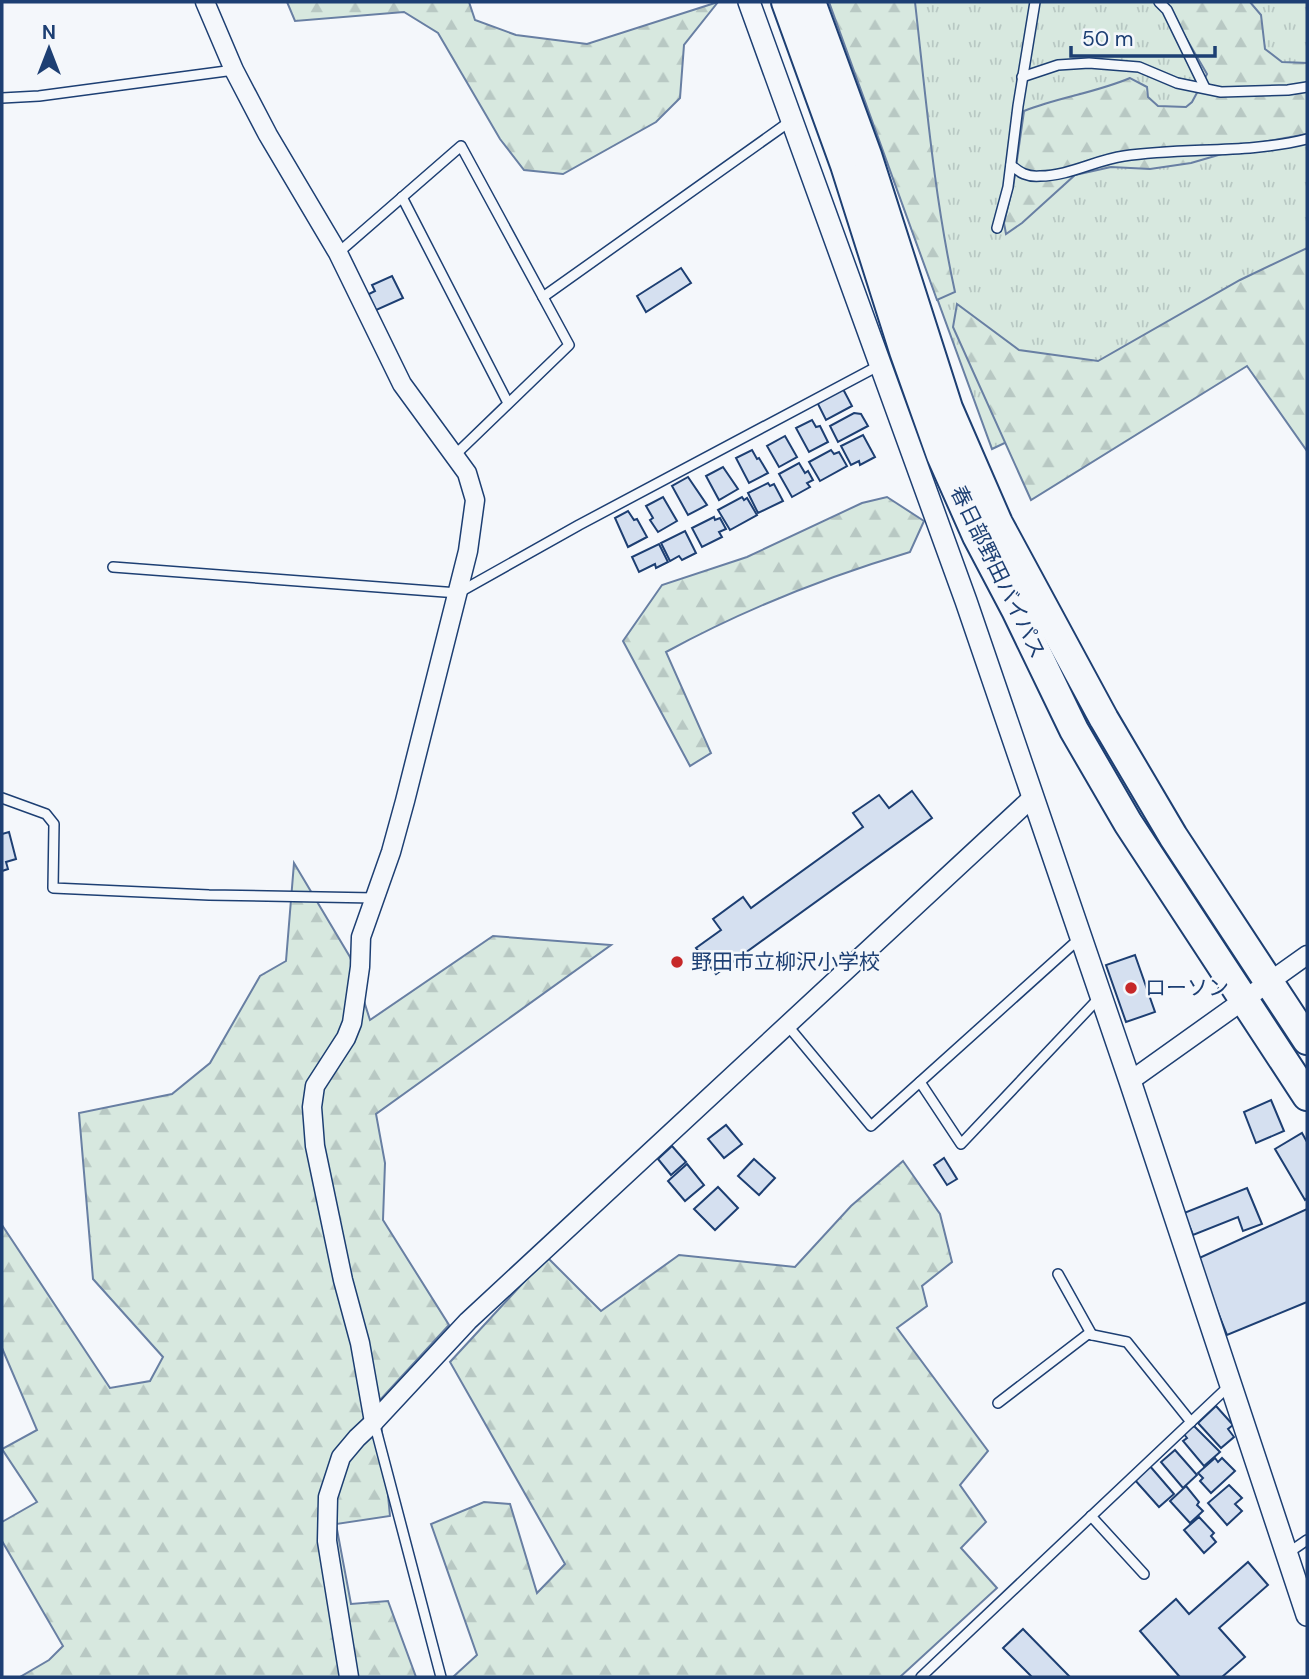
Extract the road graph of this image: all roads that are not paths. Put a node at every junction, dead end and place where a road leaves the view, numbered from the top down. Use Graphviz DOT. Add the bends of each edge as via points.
graph roads {
  1 [pos="205,2"];
  2 [pos="749,2"];
  3 [pos="786,2"];
  4 [pos="811,2"];
  5 [pos="1035,2"];
  6 [pos="1159,2"];
  7 [pos="234,70"];
  8 [pos="1022,77"];
  9 [pos="1307,87"];
  10 [pos="1205,88"];
  11 [pos="2,98"];
  12 [pos="792,120"];
  13 [pos="1307,139"];
  14 [pos="1010,165"];
  15 [pos="402,197"];
  16 [pos="997,228"];
  17 [pos="338,253"];
  18 [pos="543,297"];
  19 [pos="880,365"];
  20 [pos="508,403"];
  21 [pos="454,456"];
  22 [pos="113,567"];
  23 [pos="457,593"];
  24 [pos="1033,797"];
  25 [pos="2,798"];
  26 [pos="374,898"];
  27 [pos="1082,937"];
  28 [pos="1307,955"];
  29 [pos="1267,982"];
  30 [pos="1101,996"];
  31 [pos="1243,999"];
  32 [pos="788,1026"];
  33 [pos="1307,1040"];
  34 [pos="1130,1081"];
  35 [pos="920,1082"];
  36 [pos="1307,1096"];
  37 [pos="1058,1274"];
  38 [pos="1092,1335"];
  39 [pos="1230,1385"];
  40 [pos="998,1403"];
  41 [pos="374,1422"];
  42 [pos="1191,1422"];
  43 [pos="1091,1516"];
  44 [pos="1307,1540"];
  45 [pos="1287,1554"];
  46 [pos="1144,1574"];
  47 [pos="1307,1615"];
  48 [pos="349,1677"];
  49 [pos="441,1677"];
  50 [pos="921,1677"];
  1 -- 7 [label="street"];
  2 -- 12 [label="street"];
  3 -- 31 [label="highway, 春日部野田バイパス" via="941,455 977,536 1074,730 1128,823"];
  4 -- 29 [label="highway, 春日部野田バイパス" via="867,155 948,408 998,523 1173,836"];
  5 -- 8 [label="lane"];
  6 -- 10 [label="lane"];
  7 -- 11 [label="lane"];
  7 -- 17 [label="street"];
  8 -- 10 [label="lane" via="1058,65 1139,66 1177,83"];
  8 -- 14 [label="lane"];
  9 -- 10 [label="lane" via="1258,92"];
  12 -- 18 [label="lane"];
  12 -- 19 [label="street"];
  13 -- 14 [label="lane" via="1249,148 1126,155 1041,176 1028,176"];
  14 -- 16 [label="lane"];
  15 -- 17 [label="lane"];
  15 -- 18 [label="lane" via="461,146"];
  15 -- 20 [label="lane"];
  17 -- 21 [label="street" via="401,384"];
  18 -- 20 [label="lane" via="569,345"];
  19 -- 23 [label="lane"];
  19 -- 24 [label="street"];
  20 -- 21 [label="lane"];
  21 -- 23 [label="street" via="467,473 475,500"];
  22 -- 23 [label="lane"];
  23 -- 26 [label="street" via="405,801"];
  24 -- 27 [label="street"];
  24 -- 32 [label="street"];
  25 -- 26 [label="lane" via="46,814 54,824 53,888"];
  26 -- 41 [label="street" via="361,937 352,1023 315,1086 312,1107 315,1146"];
  27 -- 30 [label="street"];
  27 -- 35 [label="lane"];
  28 -- 29 [label="street"];
  29 -- 31 [label="street"];
  29 -- 33 [label="highway, 春日部野田バイパス"];
  30 -- 34 [label="street"];
  30 -- 35 [label="lane" via="961,1144"];
  31 -- 34 [label="street"];
  31 -- 36 [label="highway, 春日部野田バイパス"];
  32 -- 35 [label="lane" via="871,1126"];
  32 -- 41 [label="street" via="468,1321"];
  34 -- 39 [label="street"];
  37 -- 38 [label="lane"];
  38 -- 40 [label="lane"];
  38 -- 42 [label="lane" via="1127,1342"];
  39 -- 42 [label="lane"];
  39 -- 45 [label="street"];
  41 -- 48 [label="street" via="341,1457 328,1497 327,1541"];
  41 -- 49 [label="lane"];
  42 -- 43 [label="lane"];
  43 -- 46 [label="lane"];
  43 -- 50 [label="lane"];
  44 -- 45 [label="lane"];
  45 -- 47 [label="street"];
}
